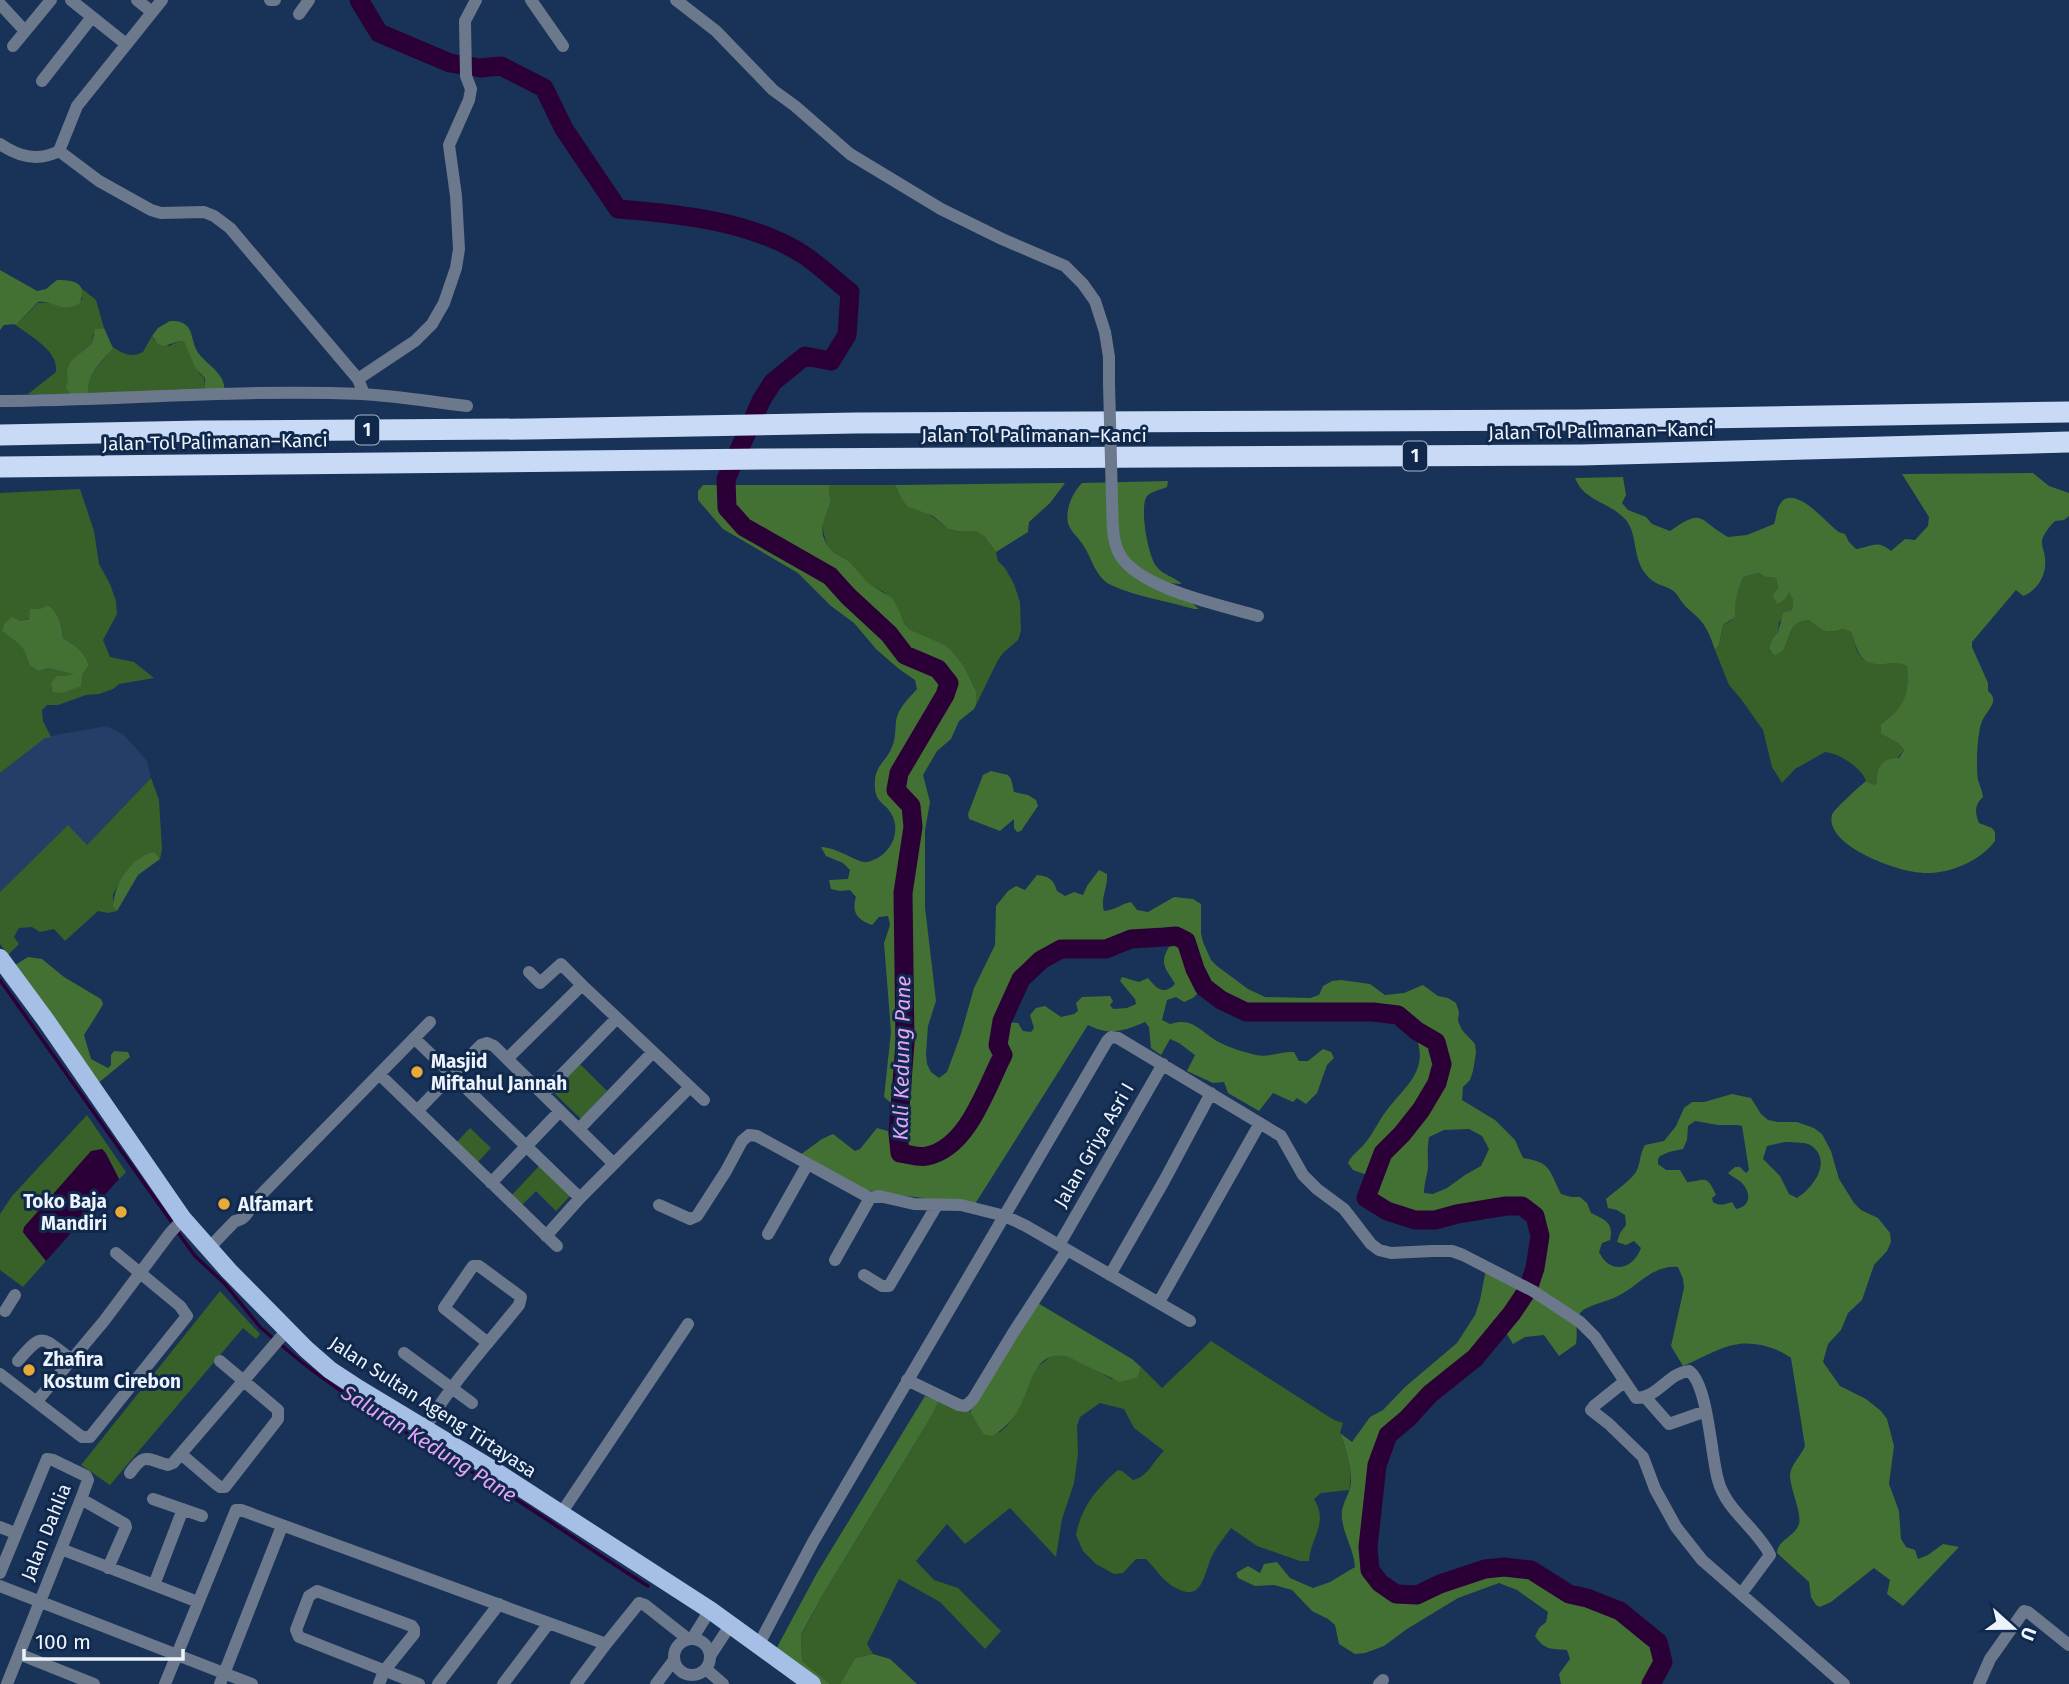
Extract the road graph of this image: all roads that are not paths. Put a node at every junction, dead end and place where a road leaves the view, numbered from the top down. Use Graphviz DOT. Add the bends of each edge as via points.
graph roads {
  1 [pos="51,0"];
  2 [pos="71,0"];
  3 [pos="137,0"];
  4 [pos="162,0"];
  5 [pos="309,0"];
  6 [pos="531,0"];
  7 [pos="676,0"];
  8 [pos="472,2"];
  9 [pos="0,4"];
  10 [pos="152,12"];
  11 [pos="299,13"];
  12 [pos="92,17"];
  13 [pos="25,31"];
  14 [pos="127,44"];
  15 [pos="13,46"];
  16 [pos="563,46"];
  17 [pos="42,80"];
  18 [pos="0,144"];
  19 [pos="59,151"];
  20 [pos="358,379"];
  21 [pos="364,394"];
  22 [pos="0,401"];
  23 [pos="467,406"];
  24 [pos="2069,411"];
  25 [pos="0,435"];
  26 [pos="2069,442"];
  27 [pos="0,467"];
  28 [pos="1258,616"];
  29 [pos="0,958"];
  30 [pos="529,972"];
  31 [pos="582,985"];
  32 [pos="617,1018"];
  33 [pos="430,1022"];
  34 [pos="414,1038"];
  35 [pos="653,1052"];
  36 [pos="507,1059"];
  37 [pos="1163,1063"];
  38 [pos="379,1074"];
  39 [pos="451,1074"];
  40 [pos="690,1087"];
  41 [pos="1211,1093"];
  42 [pos="543,1094"];
  43 [pos="704,1100"];
  44 [pos="417,1111"];
  45 [pos="560,1111"];
  46 [pos="1260,1123"];
  47 [pos="579,1129"];
  48 [pos="526,1146"];
  49 [pos="614,1164"];
  50 [pos="807,1165"];
  51 [pos="491,1183"];
  52 [pos="580,1198"];
  53 [pos="870,1198"];
  54 [pos="659,1205"];
  55 [pos="937,1205"];
  56 [pos="1005,1216"];
  57 [pos="177,1225"];
  58 [pos="768,1234"];
  59 [pos="546,1236"];
  60 [pos="557,1246"];
  61 [pos="1063,1247"];
  62 [pos="209,1248"];
  63 [pos="116,1253"];
  64 [pos="835,1260"];
  65 [pos="140,1272"];
  66 [pos="864,1275"];
  67 [pos="1110,1275"];
  68 [pos="15,1295"];
  69 [pos="1159,1302"];
  70 [pos="2,1313"];
  71 [pos="1190,1321"];
  72 [pos="688,1324"];
  73 [pos="284,1333"];
  74 [pos="488,1343"];
  75 [pos="404,1353"];
  76 [pos="72,1360"];
  77 [pos="18,1361"];
  78 [pos="220,1361"];
  79 [pos="0,1374"];
  80 [pos="243,1380"];
  81 [pos="907,1380"];
  82 [pos="1624,1382"];
  83 [pos="451,1387"];
  84 [pos="1646,1398"];
  85 [pos="37,1401"];
  86 [pos="472,1403"];
  87 [pos="1706,1411"];
  88 [pos="425,1428"];
  89 [pos="181,1454"];
  90 [pos="130,1473"];
  91 [pos="81,1499"];
  92 [pos="153,1499"];
  93 [pos="183,1509"];
  94 [pos="560,1515"];
  95 [pos="202,1516"];
  96 [pos="282,1526"];
  97 [pos="0,1527"];
  98 [pos="15,1533"];
  99 [pos="61,1549"];
  100 [pos="108,1568"];
  101 [pos="0,1573"];
  102 [pos="154,1585"];
  103 [pos="0,1586"];
  104 [pos="1741,1594"];
  105 [pos="40,1600"];
  106 [pos="198,1602"];
  107 [pos="499,1604"];
  108 [pos="708,1612"];
  109 [pos="549,1623"];
  110 [pos="729,1627"];
  111 [pos="693,1636"];
  112 [pos="606,1644"];
  113 [pos="759,1644"];
  114 [pos="2069,1645"];
  115 [pos="19,1654"];
  116 [pos="176,1656"];
  117 [pos="710,1656"];
  118 [pos="674,1660"];
  119 [pos="384,1671"];
  120 [pos="696,1676"];
  121 [pos="222,1679"];
  122 [pos="6,1684"];
  123 [pos="94,1684"];
  124 [pos="165,1684"];
  125 [pos="252,1684"];
  126 [pos="379,1684"];
  127 [pos="419,1684"];
  128 [pos="438,1684"];
  129 [pos="503,1684"];
  130 [pos="576,1684"];
  131 [pos="656,1684"];
  132 [pos="723,1684"];
  133 [pos="812,1684"];
  134 [pos="1844,1684"];
  135 [pos="1979,1684"];
  1 -- 13 [label="street"];
  2 -- 12 [label="street"];
  3 -- 10 [label="street"];
  4 -- 10 [label="street"];
  5 -- 11 [label="street"];
  6 -- 16 [label="street"];
  7 -- 28 [label="street, bridge" via="850,154 942,209 1065,266 1083,284 1095,301 1105,332 1112,501 1119,552 1131,568 1151,581"];
  8 -- 20 [label="street" via="465,21 466,76 471,89 449,145 456,196 456,268 432,324 415,341"];
  9 -- 13 [label="street"];
  10 -- 14 [label="street"];
  12 -- 14 [label="street"];
  12 -- 17 [label="street"];
  13 -- 15 [label="street"];
  14 -- 19 [label="street" via="77,106"];
  18 -- 19 [label="street" via="33,159"];
  19 -- 20 [label="street" via="151,211 204,212 230,228"];
  20 -- 21 [label="street"];
  21 -- 22 [label="street"];
  21 -- 23 [label="street"];
  24 -- 25 [label="highway, Jalan Tol Palimanan–Kanci / 1"];
  26 -- 27 [label="highway, Jalan Tol Palimanan–Kanci / 1" via="1581,455"];
  29 -- 57 [label="main road, Jalan Sultan Ageng Tirtayasa" via="45,1019"];
  30 -- 31 [label="street" via="540,984 561,964"];
  31 -- 32 [label="street"];
  31 -- 36 [label="street"];
  32 -- 35 [label="street"];
  32 -- 42 [label="street"];
  33 -- 34 [label="street"];
  34 -- 38 [label="street"];
  34 -- 39 [label="street"];
  35 -- 40 [label="street"];
  35 -- 47 [label="street"];
  36 -- 39 [label="street" via="488,1043"];
  36 -- 42 [label="street"];
  37 -- 41 [label="street"];
  37 -- 56 [label="street" via="1118,1038 1107,1041"];
  37 -- 61 [label="street, Jalan Griya Asri I"];
  38 -- 44 [label="street"];
  38 -- 62 [label="street"];
  39 -- 44 [label="street"];
  39 -- 48 [label="street"];
  40 -- 43 [label="street"];
  40 -- 49 [label="street"];
  41 -- 46 [label="street"];
  41 -- 67 [label="street"];
  42 -- 45 [label="street"];
  44 -- 51 [label="street"];
  45 -- 47 [label="street"];
  45 -- 48 [label="street"];
  46 -- 69 [label="street"];
  46 -- 82 [label="street" via="1281,1136 1303,1175 1344,1209 1379,1250 1397,1254 1452,1251 1513,1280 1580,1322"];
  47 -- 49 [label="street"];
  48 -- 51 [label="street"];
  48 -- 52 [label="street"];
  49 -- 52 [label="street"];
  50 -- 53 [label="street"];
  50 -- 54 [label="street" via="749,1135 697,1216 690,1219"];
  50 -- 58 [label="street"];
  51 -- 59 [label="street"];
  52 -- 59 [label="street"];
  53 -- 55 [label="street" via="885,1196"];
  53 -- 64 [label="street"];
  55 -- 56 [label="street" via="961,1205"];
  55 -- 66 [label="street" via="889,1286"];
  56 -- 61 [label="street"];
  56 -- 81 [label="street"];
  57 -- 62 [label="main road, Jalan Sultan Ageng Tirtayasa"];
  57 -- 65 [label="street"];
  59 -- 60 [label="street"];
  61 -- 67 [label="street"];
  61 -- 81 [label="street, Jalan Griya Asri I" via="966,1406"];
  62 -- 73 [label="main road, Jalan Sultan Ageng Tirtayasa"];
  63 -- 65 [label="street"];
  65 -- 76 [label="street"];
  65 -- 85 [label="street" via="180,1306 186,1318 90,1437 82,1437"];
  67 -- 69 [label="street"];
  68 -- 70 [label="street"];
  69 -- 71 [label="street"];
  72 -- 94 [label="street"];
  73 -- 80 [label="street"];
  73 -- 88 [label="main road, Jalan Sultan Ageng Tirtayasa" via="330,1370"];
  74 -- 74 [label="street" via="444,1308 473,1266 520,1297 519,1306"];
  74 -- 83 [label="street"];
  75 -- 83 [label="street"];
  76 -- 77 [label="street" via="39,1339"];
  76 -- 85 [label="street"];
  78 -- 80 [label="street"];
  79 -- 85 [label="street"];
  80 -- 89 [label="street"];
  80 -- 89 [label="street" via="279,1415 225,1486 220,1487"];
  81 -- 113 [label="street"];
  82 -- 84 [label="street" via="1634,1397"];
  82 -- 104 [label="street" via="1591,1410 1641,1455 1676,1527 1702,1560"];
  83 -- 86 [label="street"];
  83 -- 88 [label="street"];
  84 -- 87 [label="street" via="1670,1424"];
  84 -- 87 [label="street" via="1678,1373 1689,1371 1698,1383"];
  87 -- 104 [label="street" via="1723,1493 1770,1555"];
  88 -- 94 [label="main road, Jalan Sultan Ageng Tirtayasa"];
  89 -- 90 [label="street" via="168,1465 144,1458"];
  91 -- 98 [label="street, Jalan Dahlia" via="88,1478 47,1459"];
  91 -- 99 [label="street, Jalan Dahlia"];
  91 -- 100 [label="street" via="125,1524"];
  92 -- 93 [label="street"];
  93 -- 95 [label="street"];
  93 -- 102 [label="street"];
  94 -- 108 [label="main road, Jalan Sultan Ageng Tirtayasa"];
  96 -- 106 [label="street" via="236,1510"];
  96 -- 107 [label="street"];
  96 -- 121 [label="street"];
  97 -- 98 [label="street"];
  98 -- 101 [label="street"];
  99 -- 100 [label="street"];
  99 -- 105 [label="street, Jalan Dahlia"];
  100 -- 102 [label="street"];
  102 -- 106 [label="street"];
  103 -- 105 [label="street"];
  104 -- 134 [label="street"];
  105 -- 115 [label="street, Jalan Dahlia"];
  105 -- 116 [label="street"];
  106 -- 116 [label="street"];
  107 -- 109 [label="street"];
  107 -- 128 [label="street"];
  108 -- 110 [label="main road, Jalan Sultan Ageng Tirtayasa"];
  108 -- 111 [label="street"];
  109 -- 112 [label="street"];
  109 -- 129 [label="street"];
  110 -- 113 [label="main road, Jalan Sultan Ageng Tirtayasa"];
  110 -- 117 [label="street"];
  111 -- 112 [label="street" via="639,1603"];
  111 -- 117 [label="street" via="704,1643"];
  111 -- 118 [label="street" via="677,1647"];
  112 -- 130 [label="street"];
  113 -- 133 [label="main road, Jalan Sultan Ageng Tirtayasa"];
  114 -- 135 [label="street" via="2024,1611 1990,1659"];
  115 -- 122 [label="street, Jalan Dahlia"];
  115 -- 123 [label="street"];
  116 -- 121 [label="street"];
  116 -- 124 [label="street"];
  117 -- 120 [label="street"];
  118 -- 120 [label="street" via="681,1672"];
  118 -- 131 [label="street"];
  119 -- 119 [label="street" via="299,1637 296,1630 309,1595 317,1591 412,1626 414,1634"];
  119 -- 126 [label="street"];
  119 -- 127 [label="street"];
  120 -- 132 [label="street"];
  121 -- 125 [label="street"];
}
